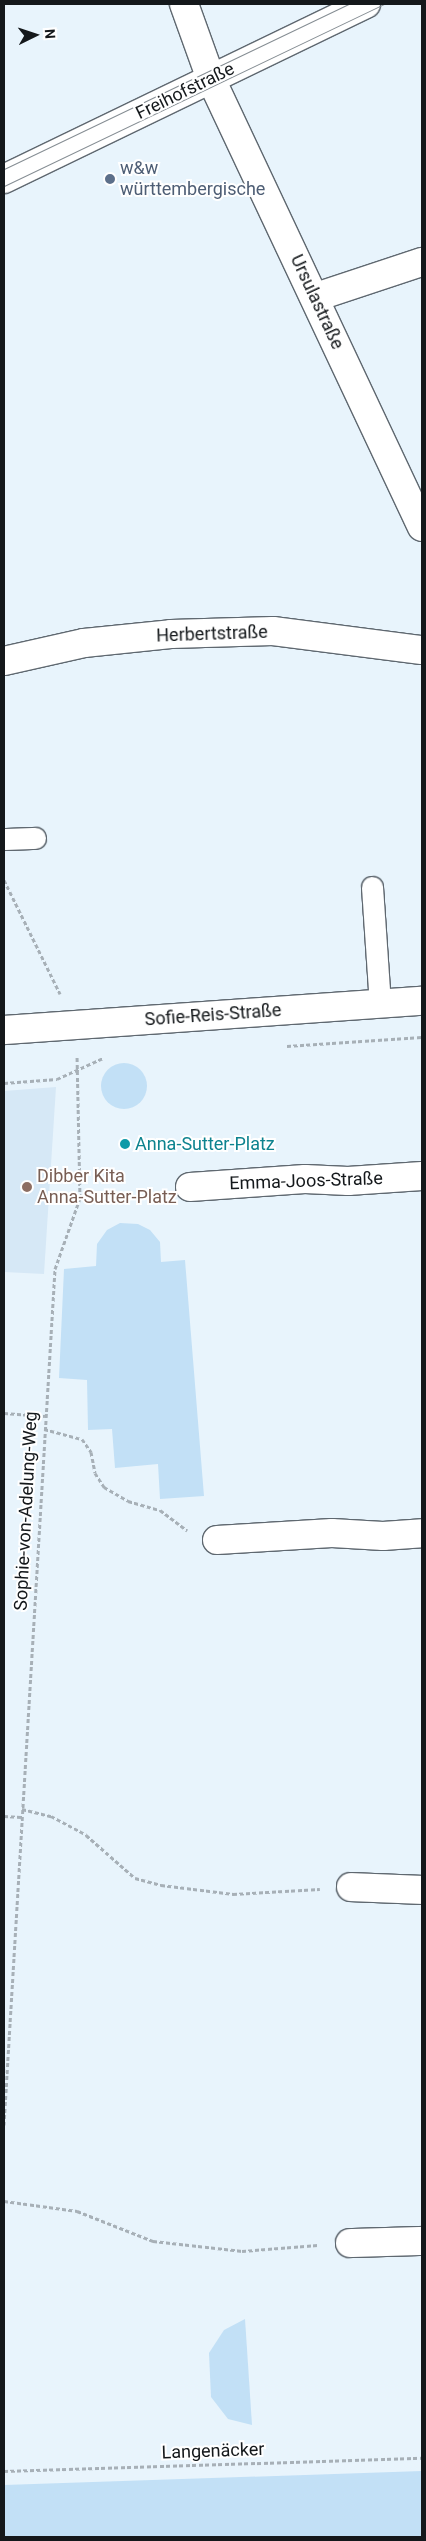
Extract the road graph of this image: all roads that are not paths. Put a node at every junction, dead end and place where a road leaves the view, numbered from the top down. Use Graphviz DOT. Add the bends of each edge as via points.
graph roads {
  1 [pos="184,4"];
  2 [pos="366,4"];
  3 [pos="211,79"];
  4 [pos="4,179"];
  5 [pos="422,262"];
  6 [pos="316,297"];
  7 [pos="422,526"];
  8 [pos="422,650"];
  9 [pos="4,661"];
  10 [pos="35,838"];
  11 [pos="4,839"];
  12 [pos="372,887"];
  13 [pos="422,1001"];
  14 [pos="380,1004"];
  15 [pos="4,1030"];
  16 [pos="422,1176"];
  17 [pos="190,1187"];
  18 [pos="422,1533"];
  19 [pos="217,1540"];
  20 [pos="351,1887"];
  21 [pos="422,1890"];
  22 [pos="422,2241"];
  23 [pos="350,2243"];
  1 -- 3 [label="street, Ursulastraße"];
  2 -- 3 [label="street, Freihofstraße"];
  3 -- 4 [label="street, Freihofstraße"];
  3 -- 6 [label="street, Ursulastraße"];
  5 -- 6 [label="street"];
  6 -- 7 [label="street, Ursulastraße"];
  8 -- 9 [label="street, Herbertstraße" via="273,631 171,634 103,641"];
  10 -- 11 [label="lane"];
  12 -- 14 [label="lane"];
  13 -- 14 [label="street, Sofie-Reis-Straße"];
  14 -- 15 [label="street, Sofie-Reis-Straße"];
  16 -- 17 [label="street, Emma-Joos-Straße" via="348,1181 305,1179"];
  18 -- 19 [label="street"];
  20 -- 21 [label="street"];
  22 -- 23 [label="street"];
}
